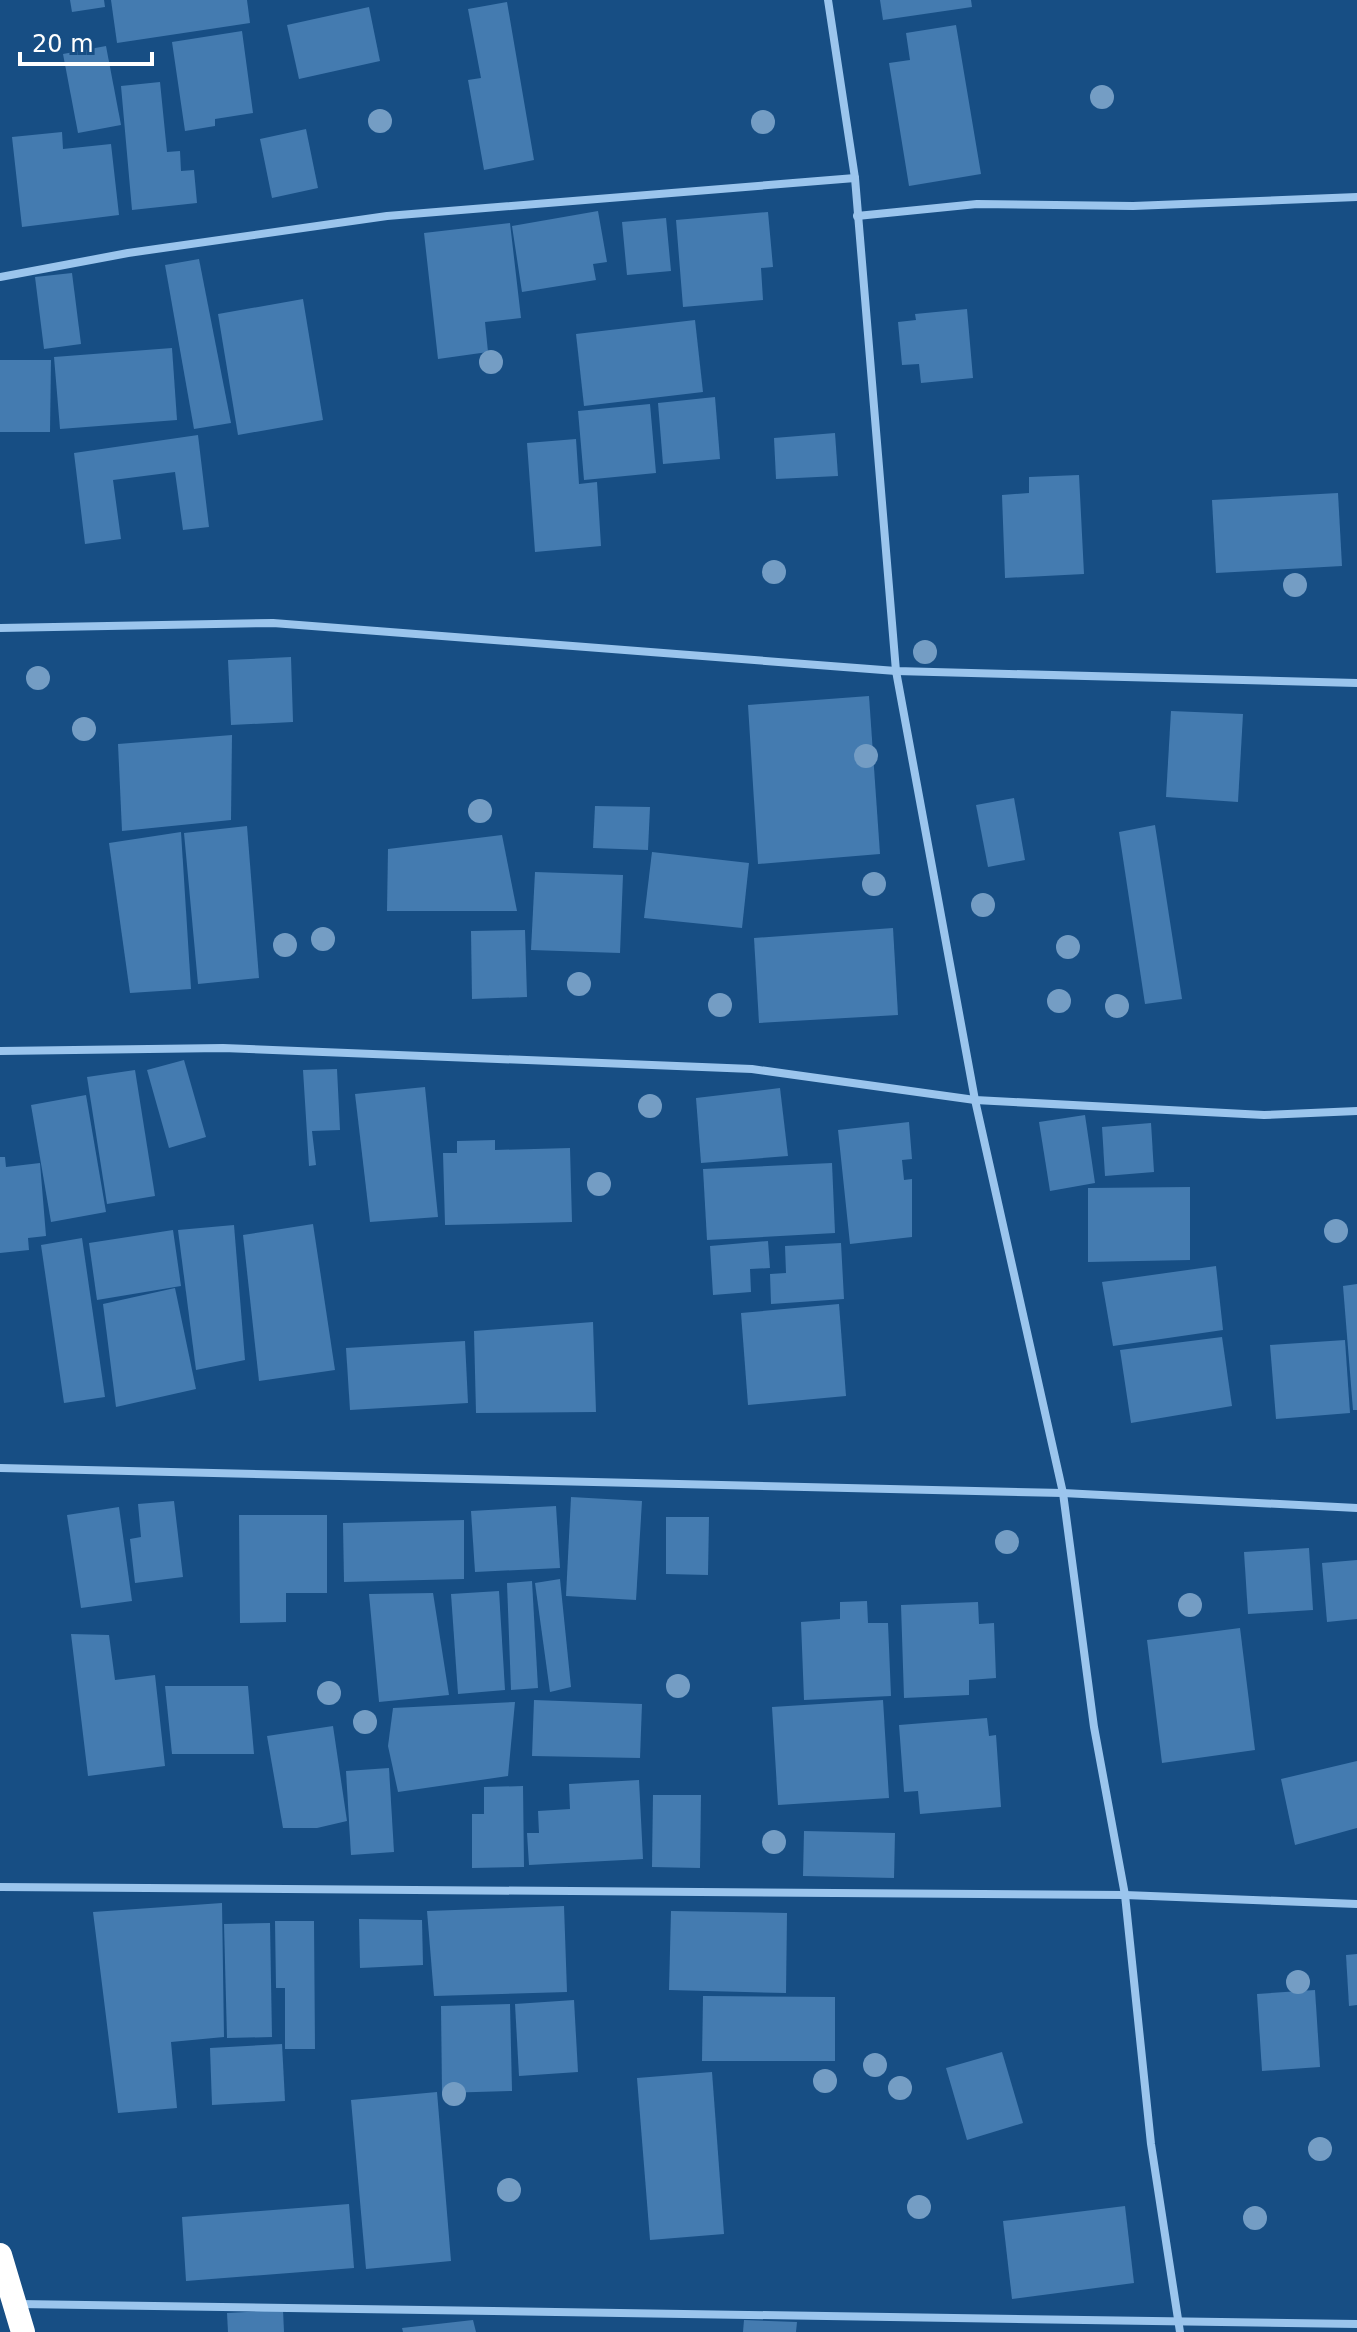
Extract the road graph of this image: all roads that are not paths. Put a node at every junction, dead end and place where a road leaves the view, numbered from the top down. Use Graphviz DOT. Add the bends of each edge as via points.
graph roads {
  1 [pos="828,0"];
  2 [pos="855,178"];
  3 [pos="1357,197"];
  4 [pos="857,216"];
  5 [pos="0,277"];
  6 [pos="0,628"];
  7 [pos="896,671"];
  8 [pos="1357,683"];
  9 [pos="0,1051"];
  10 [pos="975,1100"];
  11 [pos="1357,1111"];
  12 [pos="0,1468"];
  13 [pos="1063,1493"];
  14 [pos="1357,1508"];
  15 [pos="0,1887"];
  16 [pos="1125,1895"];
  17 [pos="1357,1904"];
  18 [pos="0,2255"];
  19 [pos="14,2304"];
  20 [pos="1357,2324"];
  21 [pos="1180,2328"];
  22 [pos="23,2332"];
  1 -- 2 [label="street"];
  2 -- 4 [label="street"];
  2 -- 5 [label="street" via="387,216"];
  3 -- 4 [label="street" via="1133,206 977,204"];
  4 -- 7 [label="street"];
  6 -- 7 [label="street" via="273,623"];
  7 -- 8 [label="street"];
  7 -- 10 [label="street"];
  9 -- 10 [label="street" via="223,1048 752,1069"];
  10 -- 11 [label="street" via="1264,1115"];
  10 -- 13 [label="street"];
  12 -- 13 [label="street"];
  13 -- 14 [label="street"];
  13 -- 16 [label="street" via="1094,1727"];
  15 -- 16 [label="street"];
  16 -- 17 [label="street"];
  16 -- 21 [label="street" via="1151,2144"];
  18 -- 19 [label="highway"];
  19 -- 21 [label="street"];
  19 -- 22 [label="highway"];
  20 -- 21 [label="street"];
}
